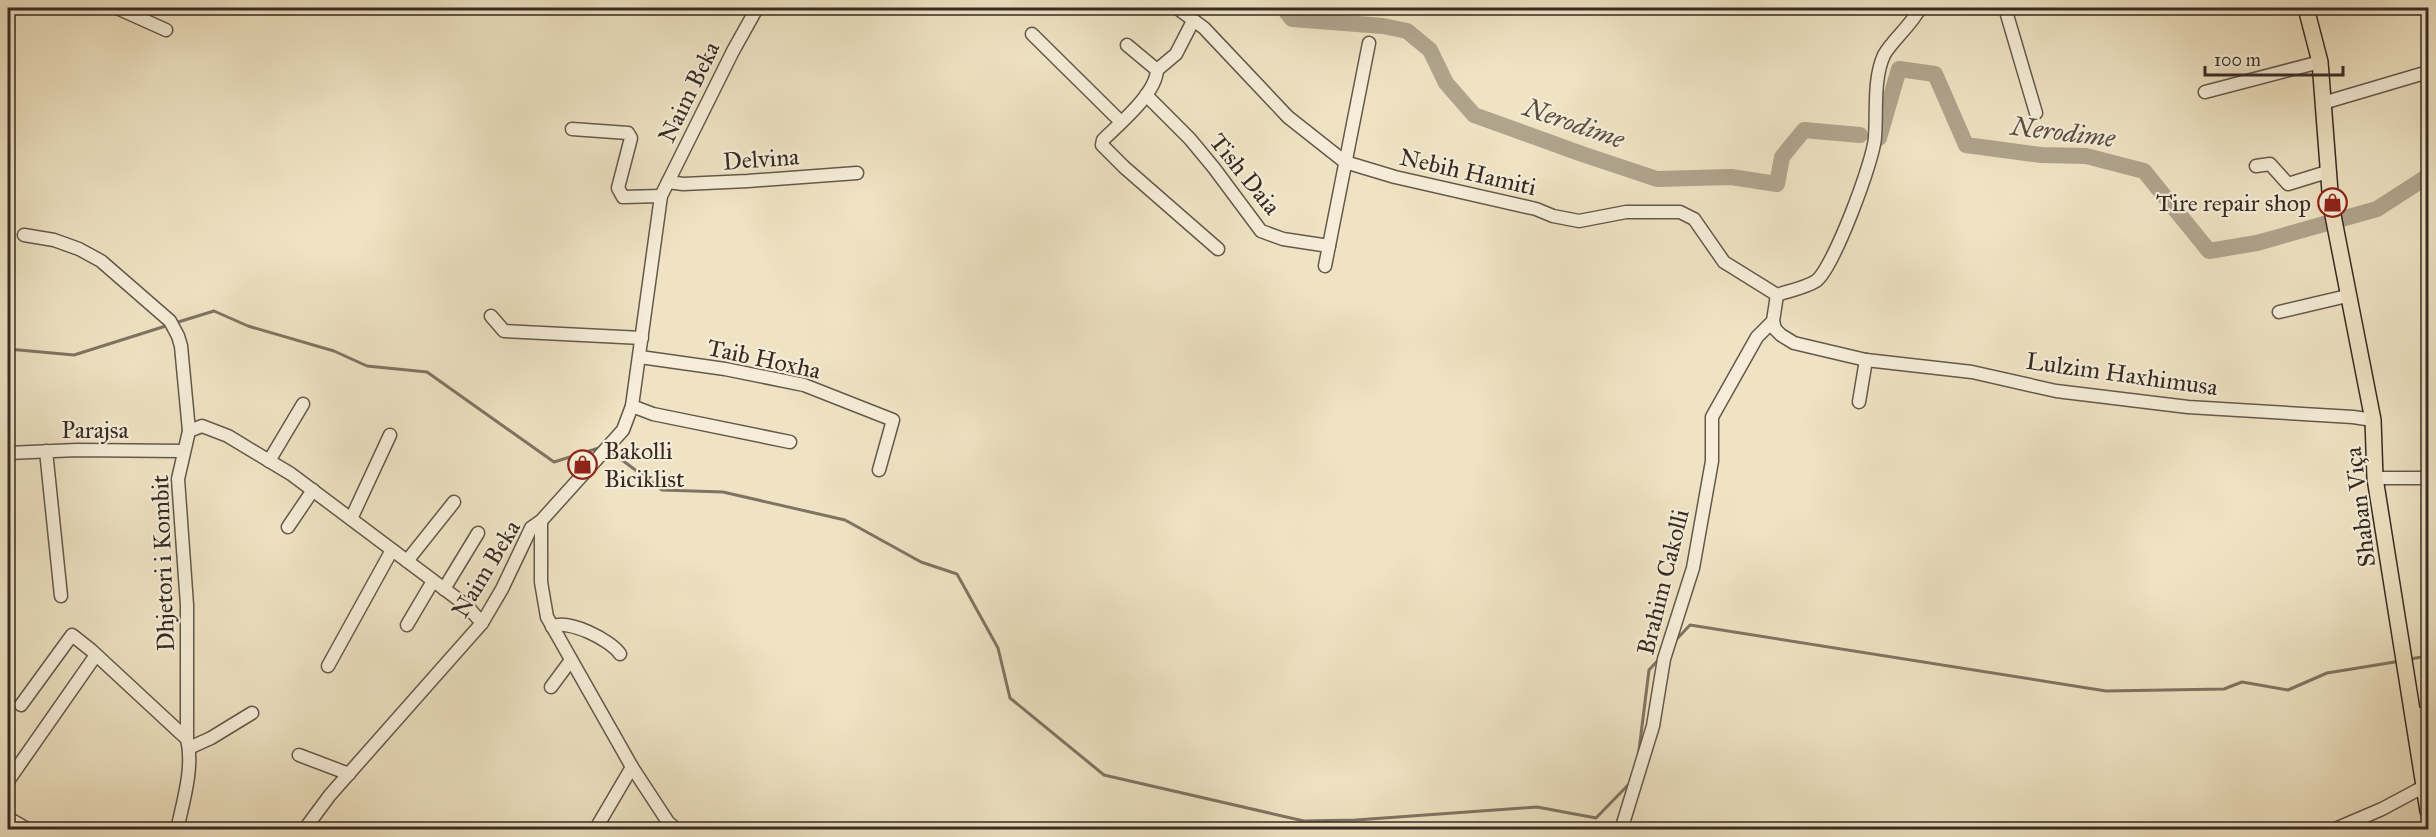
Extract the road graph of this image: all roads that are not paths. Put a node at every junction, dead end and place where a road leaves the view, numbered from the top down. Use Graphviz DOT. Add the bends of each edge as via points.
graph roads {
  1 [pos="117,8"];
  2 [pos="757,8"];
  3 [pos="1177,8"];
  4 [pos="1920,8"];
  5 [pos="2005,8"];
  6 [pos="2306,8"];
  7 [pos="1193,21"];
  8 [pos="166,30"];
  9 [pos="1032,34"];
  10 [pos="1369,43"];
  11 [pos="1127,45"];
  12 [pos="2320,62"];
  13 [pos="1156,70"];
  14 [pos="2428,72"];
  15 [pos="2205,92"];
  16 [pos="1146,95"];
  17 [pos="2323,103"];
  18 [pos="2037,114"];
  19 [pos="1121,122"];
  20 [pos="572,129"];
  21 [pos="1345,162"];
  22 [pos="2256,166"];
  23 [pos="2328,172"];
  24 [pos="857,173"];
  25 [pos="668,182"];
  26 [pos="661,196"];
  27 [pos="24,235"];
  28 [pos="1329,246"];
  29 [pos="1218,249"];
  30 [pos="1325,266"];
  31 [pos="1777,295"];
  32 [pos="2347,296"];
  33 [pos="2279,312"];
  34 [pos="491,316"];
  35 [pos="1773,321"];
  36 [pos="642,338"];
  37 [pos="640,357"];
  38 [pos="1866,360"];
  39 [pos="1859,402"];
  40 [pos="303,404"];
  41 [pos="632,406"];
  42 [pos="2373,420"];
  43 [pos="189,431"];
  44 [pos="390,435"];
  45 [pos="790,442"];
  46 [pos="46,451"];
  47 [pos="183,451"];
  48 [pos="8,453"];
  49 [pos="269,461"];
  50 [pos="879,470"];
  51 [pos="2428,477"];
  52 [pos="2375,478"];
  53 [pos="313,490"];
  54 [pos="454,502"];
  55 [pos="351,519"];
  56 [pos="541,521"];
  57 [pos="288,527"];
  58 [pos="477,533"];
  59 [pos="392,550"];
  60 [pos="407,561"];
  61 [pos="433,581"];
  62 [pos="444,589"];
  63 [pos="61,596"];
  64 [pos="482,623"];
  65 [pos="407,625"];
  66 [pos="552,627"];
  67 [pos="620,654"];
  68 [pos="96,655"];
  69 [pos="571,660"];
  70 [pos="328,666"];
  71 [pos="551,687"];
  72 [pos="21,705"];
  73 [pos="252,712"];
  74 [pos="2421,714"];
  75 [pos="188,743"];
  76 [pos="299,755"];
  77 [pos="633,767"];
  78 [pos="349,774"];
  79 [pos="8,782"];
  80 [pos="2425,786"];
  81 [pos="2428,806"];
  82 [pos="2428,811"];
  83 [pos="8,818"];
  84 [pos="2428,826"];
  85 [pos="29,830"];
  86 [pos="177,830"];
  87 [pos="303,830"];
  88 [pos="595,830"];
  89 [pos="678,830"];
  90 [pos="1621,830"];
  91 [pos="2333,830"];
  92 [pos="2419,830"];
  1 -- 8 [label="street"];
  2 -- 25 [label="street, Naim Beka"];
  3 -- 7 [label="street, Nebih Hamiti"];
  4 -- 31 [label="street" via="1885,54 1878,82 1872,159 1831,262 1816,281"];
  5 -- 18 [label="street"];
  6 -- 12 [label="main road, Shaban Viça"];
  7 -- 13 [label="street" via="1176,54"];
  7 -- 21 [label="street, Nebih Hamiti" via="1288,117"];
  9 -- 19 [label="street"];
  10 -- 21 [label="street"];
  11 -- 13 [label="street"];
  12 -- 15 [label="street"];
  12 -- 17 [label="main road, Shaban Viça"];
  13 -- 16 [label="street"];
  14 -- 17 [label="street"];
  16 -- 19 [label="street"];
  16 -- 28 [label="street, Tish Daia" via="1214,168 1261,231 1283,239"];
  17 -- 23 [label="main road, Shaban Viça"];
  19 -- 29 [label="street" via="1103,140 1104,148"];
  20 -- 26 [label="street, Naim Beka" via="628,133 631,138 619,193 622,197"];
  21 -- 28 [label="street"];
  21 -- 31 [label="street, Nebih Hamiti" via="1578,221 1626,212 1680,212 1694,219 1725,262"];
  22 -- 23 [label="street" via="2270,164 2288,184"];
  23 -- 32 [label="main road, Shaban Viça"];
  24 -- 25 [label="street, Delvina"];
  25 -- 26 [label="street, Naim Beka"];
  26 -- 36 [label="street, Naim Beka"];
  27 -- 43 [label="street" via="54,240 101,261 173,326 181,346"];
  28 -- 30 [label="street"];
  31 -- 35 [label="street"];
  32 -- 33 [label="street"];
  32 -- 42 [label="main road, Shaban Viça"];
  34 -- 36 [label="street" via="504,331"];
  35 -- 38 [label="street, Lulzim Haxhimusa" via="1781,335 1794,343"];
  35 -- 90 [label="street, Brahim Cakolli" via="1757,337 1713,417 1712,461 1693,568 1664,659 1653,726"];
  36 -- 37 [label="street, Naim Beka"];
  37 -- 41 [label="street, Naim Beka"];
  37 -- 50 [label="street, Taib Hoxha" via="804,385 893,420"];
  38 -- 39 [label="street"];
  38 -- 42 [label="street, Lulzim Haxhimusa" via="1972,372 2056,391 2188,407"];
  40 -- 49 [label="street"];
  41 -- 45 [label="street" via="653,414"];
  41 -- 56 [label="street, Naim Beka" via="623,430"];
  42 -- 52 [label="main road, Shaban Viça"];
  43 -- 47 [label="street, Dhjetori i Kombit"];
  43 -- 49 [label="street" via="202,426 214,430"];
  44 -- 55 [label="street"];
  46 -- 47 [label="street, Parajsa"];
  46 -- 48 [label="street, Parajsa"];
  46 -- 63 [label="street"];
  47 -- 75 [label="street, Dhjetori i Kombit" via="178,478 187,605"];
  49 -- 53 [label="street"];
  51 -- 52 [label="street"];
  52 -- 74 [label="main road, Shaban Viça" via="2405,661"];
  53 -- 55 [label="street"];
  53 -- 57 [label="street"];
  54 -- 60 [label="street"];
  55 -- 59 [label="street"];
  56 -- 64 [label="street, Naim Beka" via="531,528"];
  56 -- 66 [label="street" via="540,582"];
  58 -- 62 [label="street"];
  59 -- 60 [label="street"];
  59 -- 70 [label="street"];
  60 -- 61 [label="street"];
  61 -- 62 [label="street"];
  61 -- 65 [label="street"];
  62 -- 64 [label="street"];
  64 -- 78 [label="street, Naim Beka"];
  66 -- 67 [label="street" via="566,624 610,642"];
  66 -- 69 [label="street"];
  68 -- 72 [label="street" via="72,635"];
  68 -- 75 [label="street"];
  68 -- 79 [label="street"];
  69 -- 71 [label="street"];
  69 -- 77 [label="street"];
  73 -- 75 [label="street" via="211,738"];
  74 -- 80 [label="main road, Shaban Viça"];
  75 -- 86 [label="street, Dhjetori i Kombit" via="187,775"];
  76 -- 78 [label="street"];
  77 -- 88 [label="street"];
  77 -- 89 [label="street" via="668,822"];
  78 -- 87 [label="street, Naim Beka"];
  80 -- 81 [label="main road, Shaban Viça"];
  80 -- 91 [label="street"];
  81 -- 82 [label="main road, Shaban Viça"];
  83 -- 85 [label="street"];
  84 -- 92 [label="street"];
}
